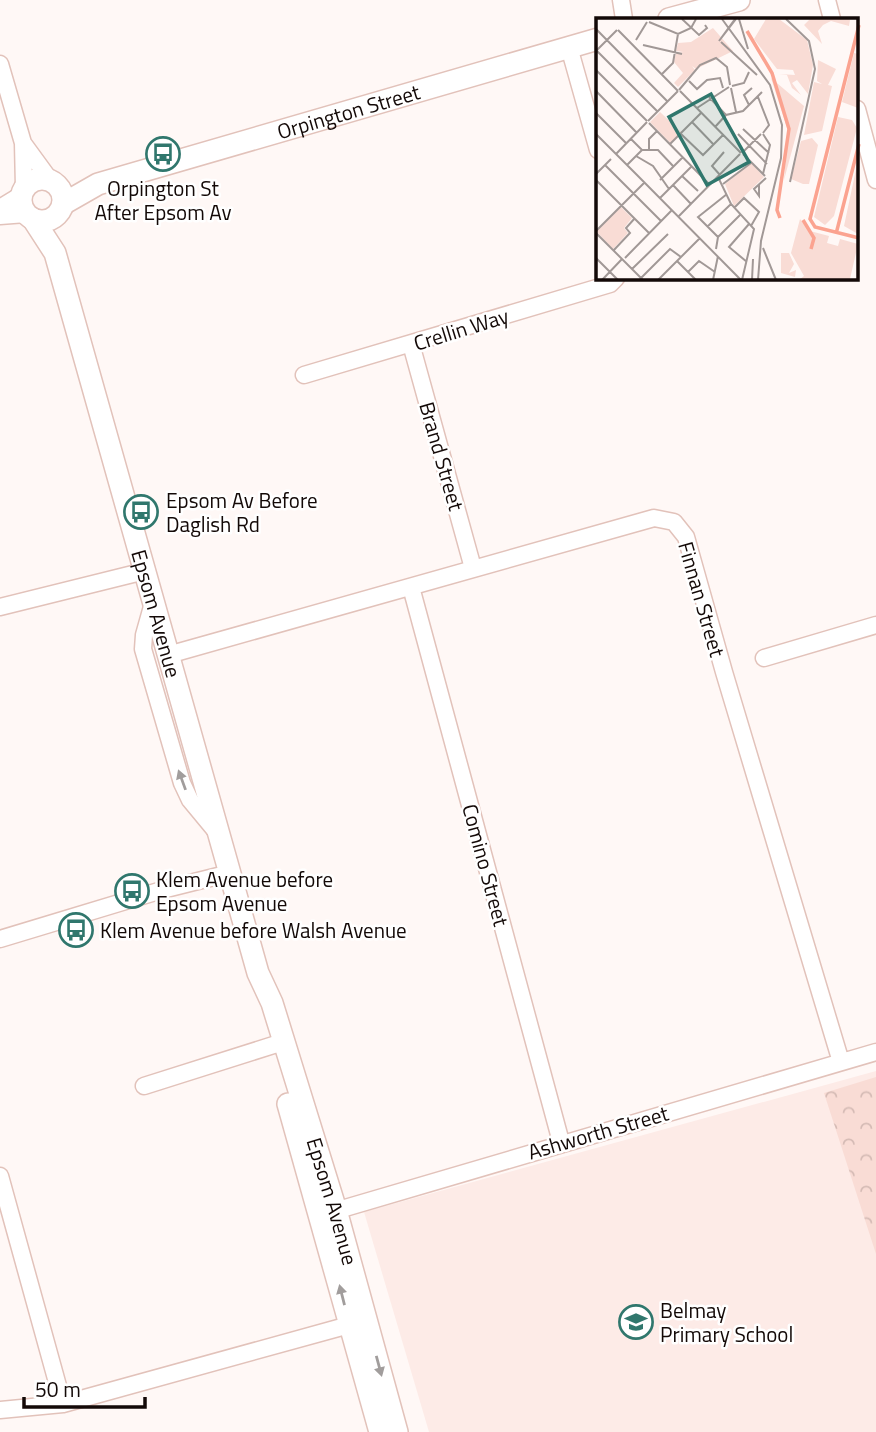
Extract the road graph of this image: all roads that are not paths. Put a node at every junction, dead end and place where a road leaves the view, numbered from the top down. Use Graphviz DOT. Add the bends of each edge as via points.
graph roads {
  1 [pos="621,0"];
  2 [pos="739,0"];
  3 [pos="827,0"];
  4 [pos="624,18"];
  5 [pos="673,18"];
  6 [pos="832,18"];
  7 [pos="596,40"];
  8 [pos="569,47"];
  9 [pos="0,64"];
  10 [pos="858,113"];
  11 [pos="23,143"];
  12 [pos="596,143"];
  13 [pos="876,180"];
  14 [pos="57,196"];
  15 [pos="26,204"];
  16 [pos="0,208"];
  17 [pos="0,216"];
  18 [pos="55,253"];
  19 [pos="614,280"];
  20 [pos="411,344"];
  21 [pos="304,375"];
  22 [pos="473,568"];
  23 [pos="145,570"];
  24 [pos="411,587"];
  25 [pos="153,602"];
  26 [pos="0,607"];
  27 [pos="876,625"];
  28 [pos="168,655"];
  29 [pos="764,658"];
  30 [pos="220,836"];
  31 [pos="230,873"];
  32 [pos="0,939"];
  33 [pos="277,1043"];
  34 [pos="876,1052"];
  35 [pos="841,1062"];
  36 [pos="144,1086"];
  37 [pos="561,1142"];
  38 [pos="0,1176"];
  39 [pos="328,1212"];
  40 [pos="358,1322"];
  41 [pos="63,1404"];
  42 [pos="0,1410"];
  43 [pos="380,1432"];
  44 [pos="397,1432"];
  1 -- 4 [label="street"];
  2 -- 5 [label="street"];
  3 -- 6 [label="street"];
  7 -- 8 [label="street, Orpington Street"];
  8 -- 12 [label="street"];
  8 -- 14 [label="street, Orpington Street"];
  9 -- 11 [label="street"];
  10 -- 13 [label="street"];
  11 -- 14 [label="street"];
  11 -- 15 [label="street"];
  14 -- 15 [label="street" via="46,221"];
  14 -- 15 [label="street" via="36,179"];
  14 -- 18 [label="street, Epsom Avenue"];
  15 -- 16 [label="street"];
  15 -- 17 [label="street"];
  15 -- 18 [label="street, Epsom Avenue"];
  18 -- 23 [label="street, Epsom Avenue"];
  19 -- 20 [label="street, Crellin Way"];
  20 -- 21 [label="street, Crellin Way"];
  20 -- 22 [label="street, Brand Street"];
  22 -- 24 [label="street, Finnan Street"];
  22 -- 35 [label="street, Finnan Street" via="654,517 674,522 686,537"];
  23 -- 25 [label="street, Epsom Avenue"];
  23 -- 26 [label="street"];
  24 -- 28 [label="street, Finnan Street"];
  24 -- 37 [label="street, Comino Street"];
  25 -- 28 [label="street, Epsom Avenue"];
  30 -- 25 [label="street, one-way" via="182,783 143,649"];
  27 -- 29 [label="street"];
  28 -- 30 [label="street, Epsom Avenue"];
  30 -- 31 [label="street, Epsom Avenue"];
  31 -- 32 [label="street"];
  31 -- 33 [label="street, Epsom Avenue" via="258,973 260,1000"];
  33 -- 36 [label="street"];
  33 -- 39 [label="street, Epsom Avenue"];
  34 -- 35 [label="street, Ashworth Street"];
  35 -- 37 [label="street, Ashworth Street"];
  37 -- 39 [label="street, Ashworth Street"];
  38 -- 41 [label="street"];
  39 -- 40 [label="street, Epsom Avenue"];
  40 -- 41 [label="street"];
  40 -- 43 [label="street, Epsom Avenue"];
  40 -- 44 [label="street, Epsom Avenue, one-way"];
  41 -- 42 [label="street"];
}
